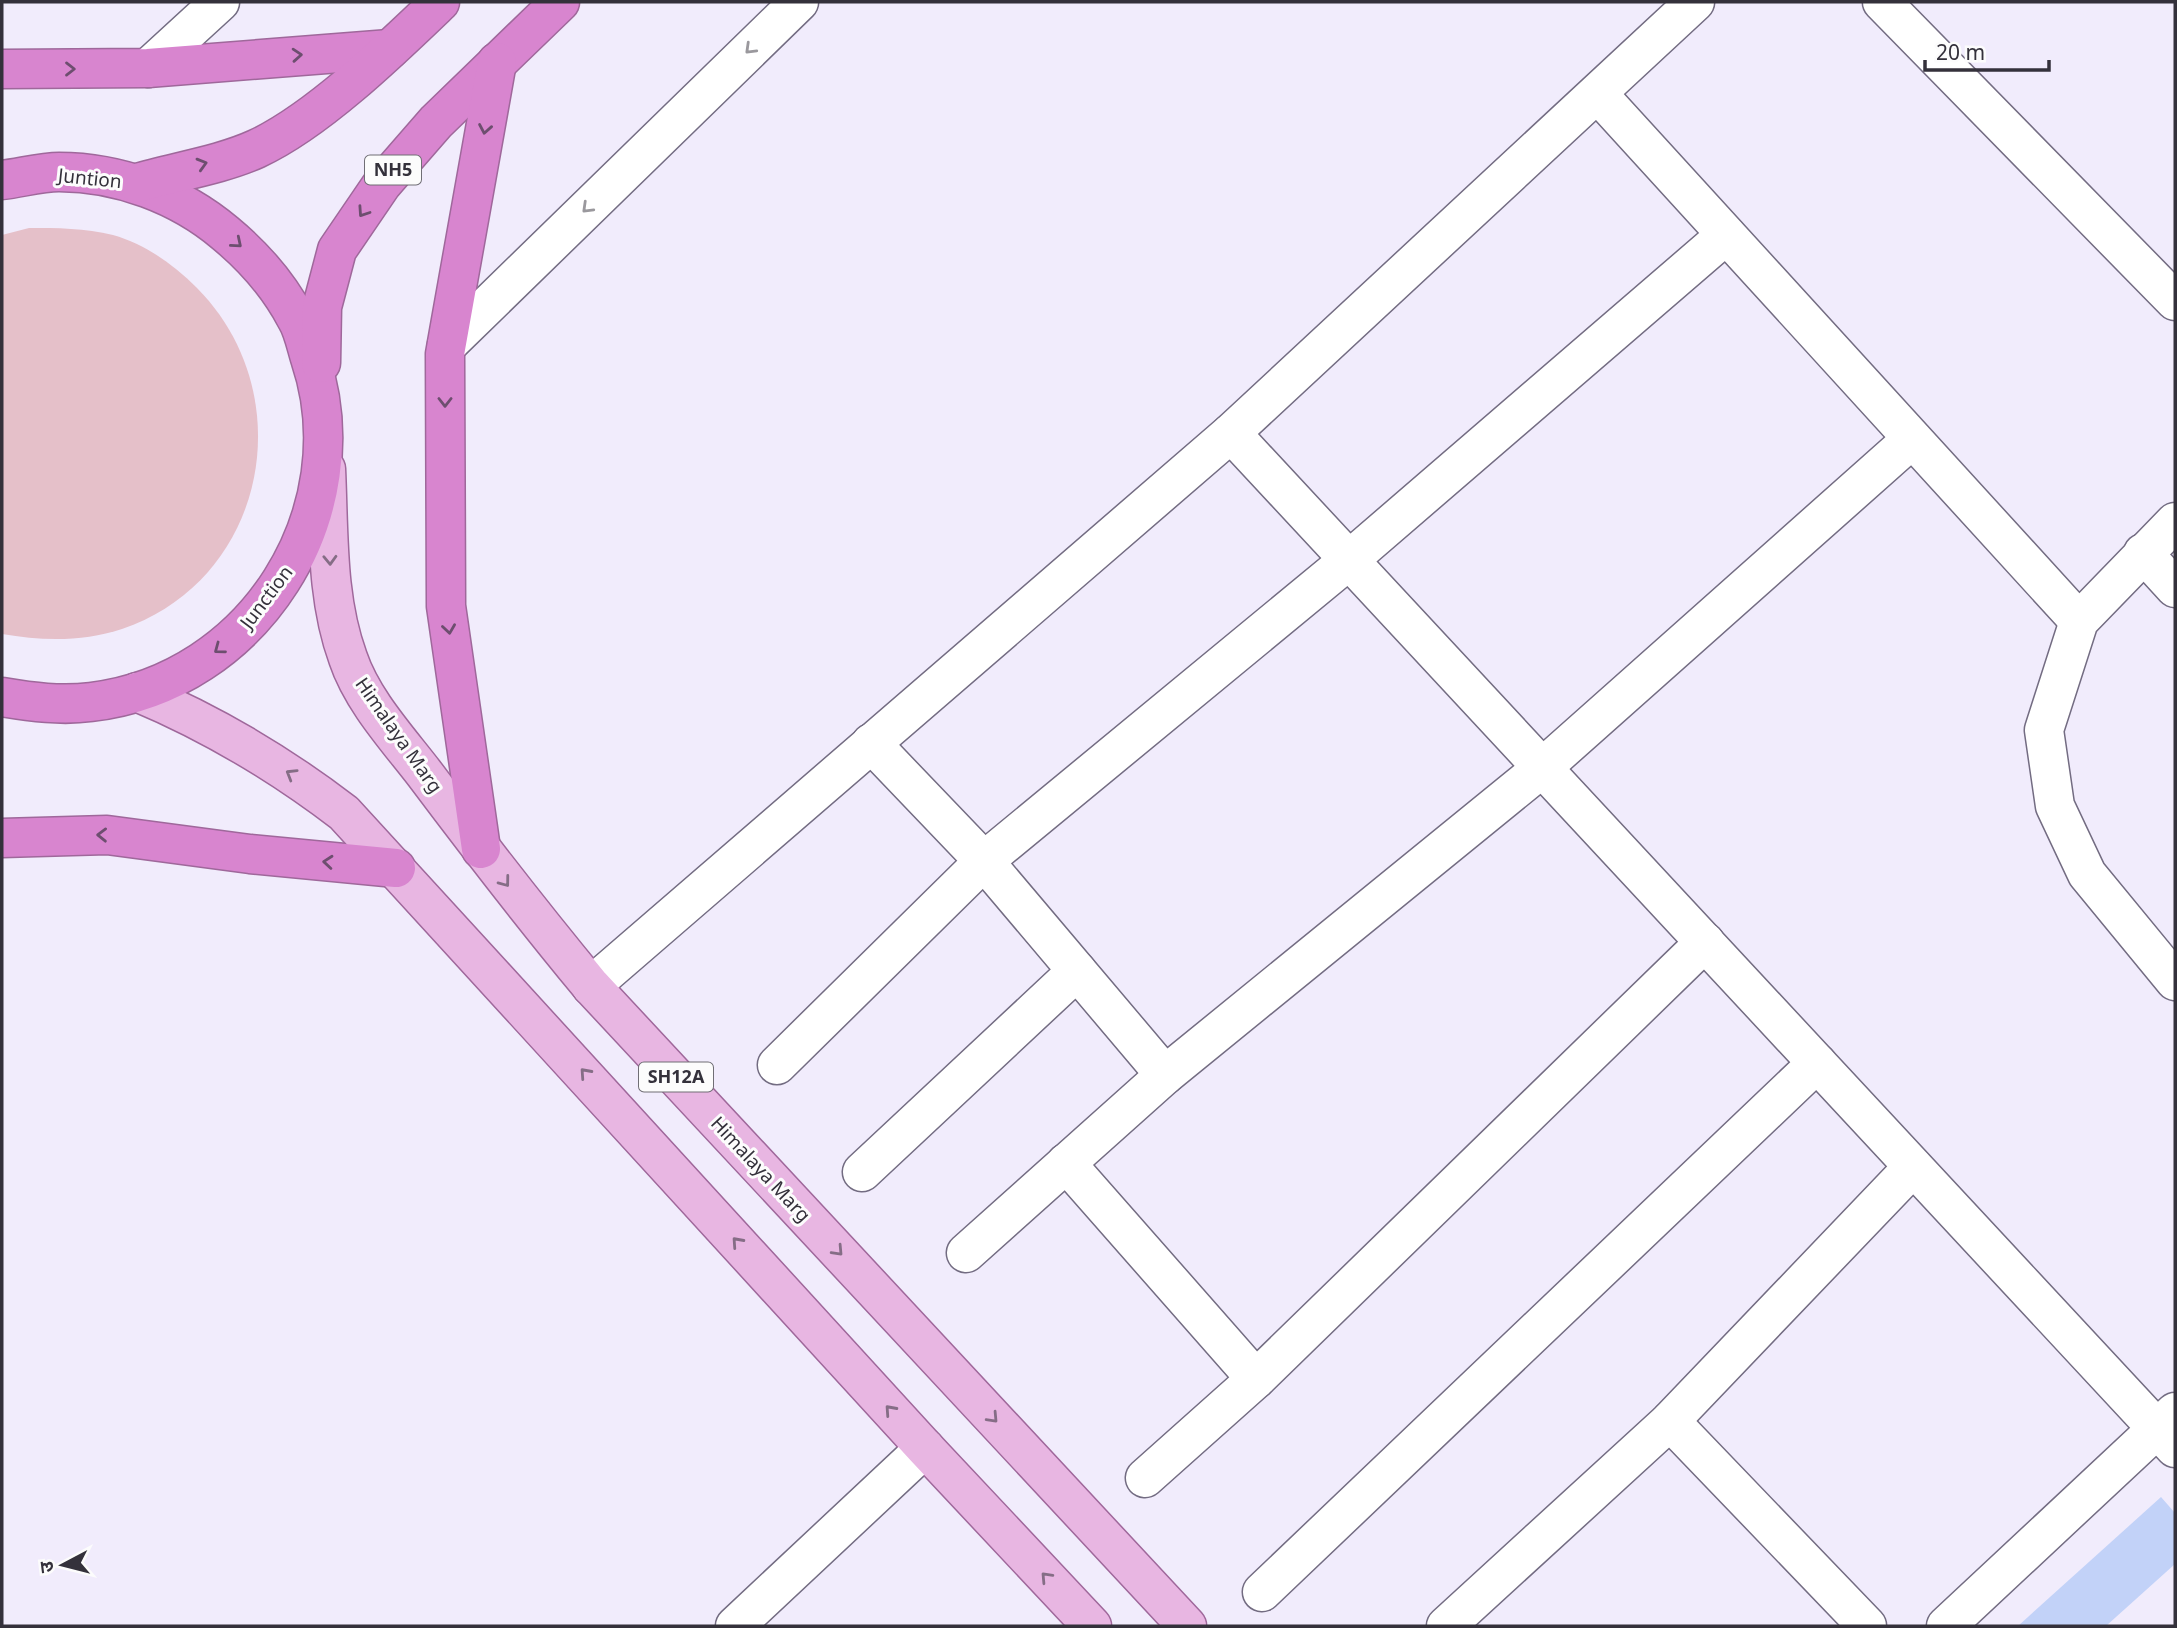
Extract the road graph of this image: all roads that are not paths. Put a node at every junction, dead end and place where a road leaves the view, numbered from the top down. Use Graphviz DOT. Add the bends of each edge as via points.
graph roads {
  1 [pos="220,2"];
  2 [pos="440,2"];
  3 [pos="560,2"];
  4 [pos="799,2"];
  5 [pos="1695,2"];
  6 [pos="1882,2"];
  7 [pos="390,49"];
  8 [pos="497,62"];
  9 [pos="148,68"];
  10 [pos="2,69"];
  11 [pos="1598,94"];
  12 [pos="2,180"];
  13 [pos="137,183"];
  14 [pos="1726,235"];
  15 [pos="2175,301"];
  16 [pos="447,345"];
  17 [pos="320,387"];
  18 [pos="1231,433"];
  19 [pos="1912,439"];
  20 [pos="325,443"];
  21 [pos="2175,522"];
  22 [pos="2143,553"];
  23 [pos="1349,560"];
  24 [pos="2175,588"];
  25 [pos="2079,621"];
  26 [pos="137,692"];
  27 [pos="2,697"];
  28 [pos="871,743"];
  29 [pos="1542,768"];
  30 [pos="2,838"];
  31 [pos="481,849"];
  32 [pos="985,860"];
  33 [pos="396,868"];
  34 [pos="1705,942"];
  35 [pos="1077,971"];
  36 [pos="2175,981"];
  37 [pos="591,986"];
  38 [pos="1818,1063"];
  39 [pos="776,1065"];
  40 [pos="1165,1074"];
  41 [pos="1066,1163"];
  42 [pos="1913,1167"];
  43 [pos="862,1172"];
  44 [pos="966,1253"];
  45 [pos="1256,1379"];
  46 [pos="1670,1421"];
  47 [pos="2169,1429"];
  48 [pos="925,1448"];
  49 [pos="1145,1478"];
  50 [pos="1262,1592"];
  51 [pos="1454,1624"];
  52 [pos="736,1626"];
  53 [pos="1092,1626"];
  54 [pos="1187,1626"];
  55 [pos="1867,1626"];
  56 [pos="1946,1626"];
  1 -- 9 [label="street"];
  2 -- 7 [label="highway, NH5"];
  3 -- 8 [label="highway, NH5"];
  4 -- 16 [label="street, one-way"];
  5 -- 11 [label="street"];
  6 -- 15 [label="street"];
  9 -- 7 [label="highway, one-way"];
  13 -- 7 [label="highway, NH5, one-way" via="255,149 291,128"];
  8 -- 16 [label="highway, one-way"];
  8 -- 17 [label="highway, NH5, one-way" via="382,184 337,250 322,307"];
  10 -- 9 [label="highway, one-way"];
  11 -- 14 [label="street"];
  11 -- 18 [label="street"];
  12 -- 13 [label="highway, Juntion / NH5" via="59,172"];
  13 -- 17 [label="highway, Junction / NH5, one-way" via="202,213 257,259 297,319"];
  14 -- 19 [label="street"];
  14 -- 23 [label="street"];
  16 -- 31 [label="highway, one-way" via="446,606"];
  17 -- 20 [label="highway, Junction / NH5"];
  18 -- 23 [label="street"];
  18 -- 28 [label="street"];
  19 -- 25 [label="street"];
  19 -- 29 [label="street"];
  20 -- 26 [label="highway, Junction / NH5, one-way" via="320,490 306,536 285,579 256,617 221,649 181,674"];
  20 -- 31 [label="main road, Himalaya Marg / SH12A, one-way" via="331,588 348,659 370,700"];
  21 -- 22 [label="street"];
  22 -- 24 [label="street"];
  22 -- 25 [label="street"];
  23 -- 29 [label="street"];
  23 -- 32 [label="street"];
  25 -- 36 [label="street" via="2044,730 2055,806 2087,874"];
  26 -- 27 [label="highway, Junction / NH5" via="92,702 45,704"];
  33 -- 26 [label="main road, SH12A, one-way" via="344,813 299,779 192,715"];
  28 -- 32 [label="street"];
  28 -- 37 [label="street"];
  29 -- 34 [label="street"];
  29 -- 40 [label="street"];
  33 -- 30 [label="highway, one-way" via="107,835"];
  31 -- 37 [label="main road, Himalaya Marg / SH12A, one-way"];
  32 -- 35 [label="street"];
  32 -- 39 [label="street"];
  48 -- 33 [label="main road, SH12A, one-way"];
  34 -- 38 [label="street"];
  34 -- 45 [label="street"];
  35 -- 40 [label="street"];
  35 -- 43 [label="street"];
  37 -- 54 [label="main road, Himalaya Marg / SH12A, one-way"];
  38 -- 42 [label="street"];
  38 -- 50 [label="street"];
  40 -- 41 [label="street"];
  41 -- 44 [label="street"];
  41 -- 45 [label="street"];
  42 -- 46 [label="street"];
  42 -- 47 [label="street"];
  45 -- 49 [label="street"];
  46 -- 51 [label="street"];
  46 -- 55 [label="street"];
  47 -- 56 [label="street"];
  48 -- 52 [label="street"];
  53 -- 48 [label="main road, SH12A, one-way"];
}
